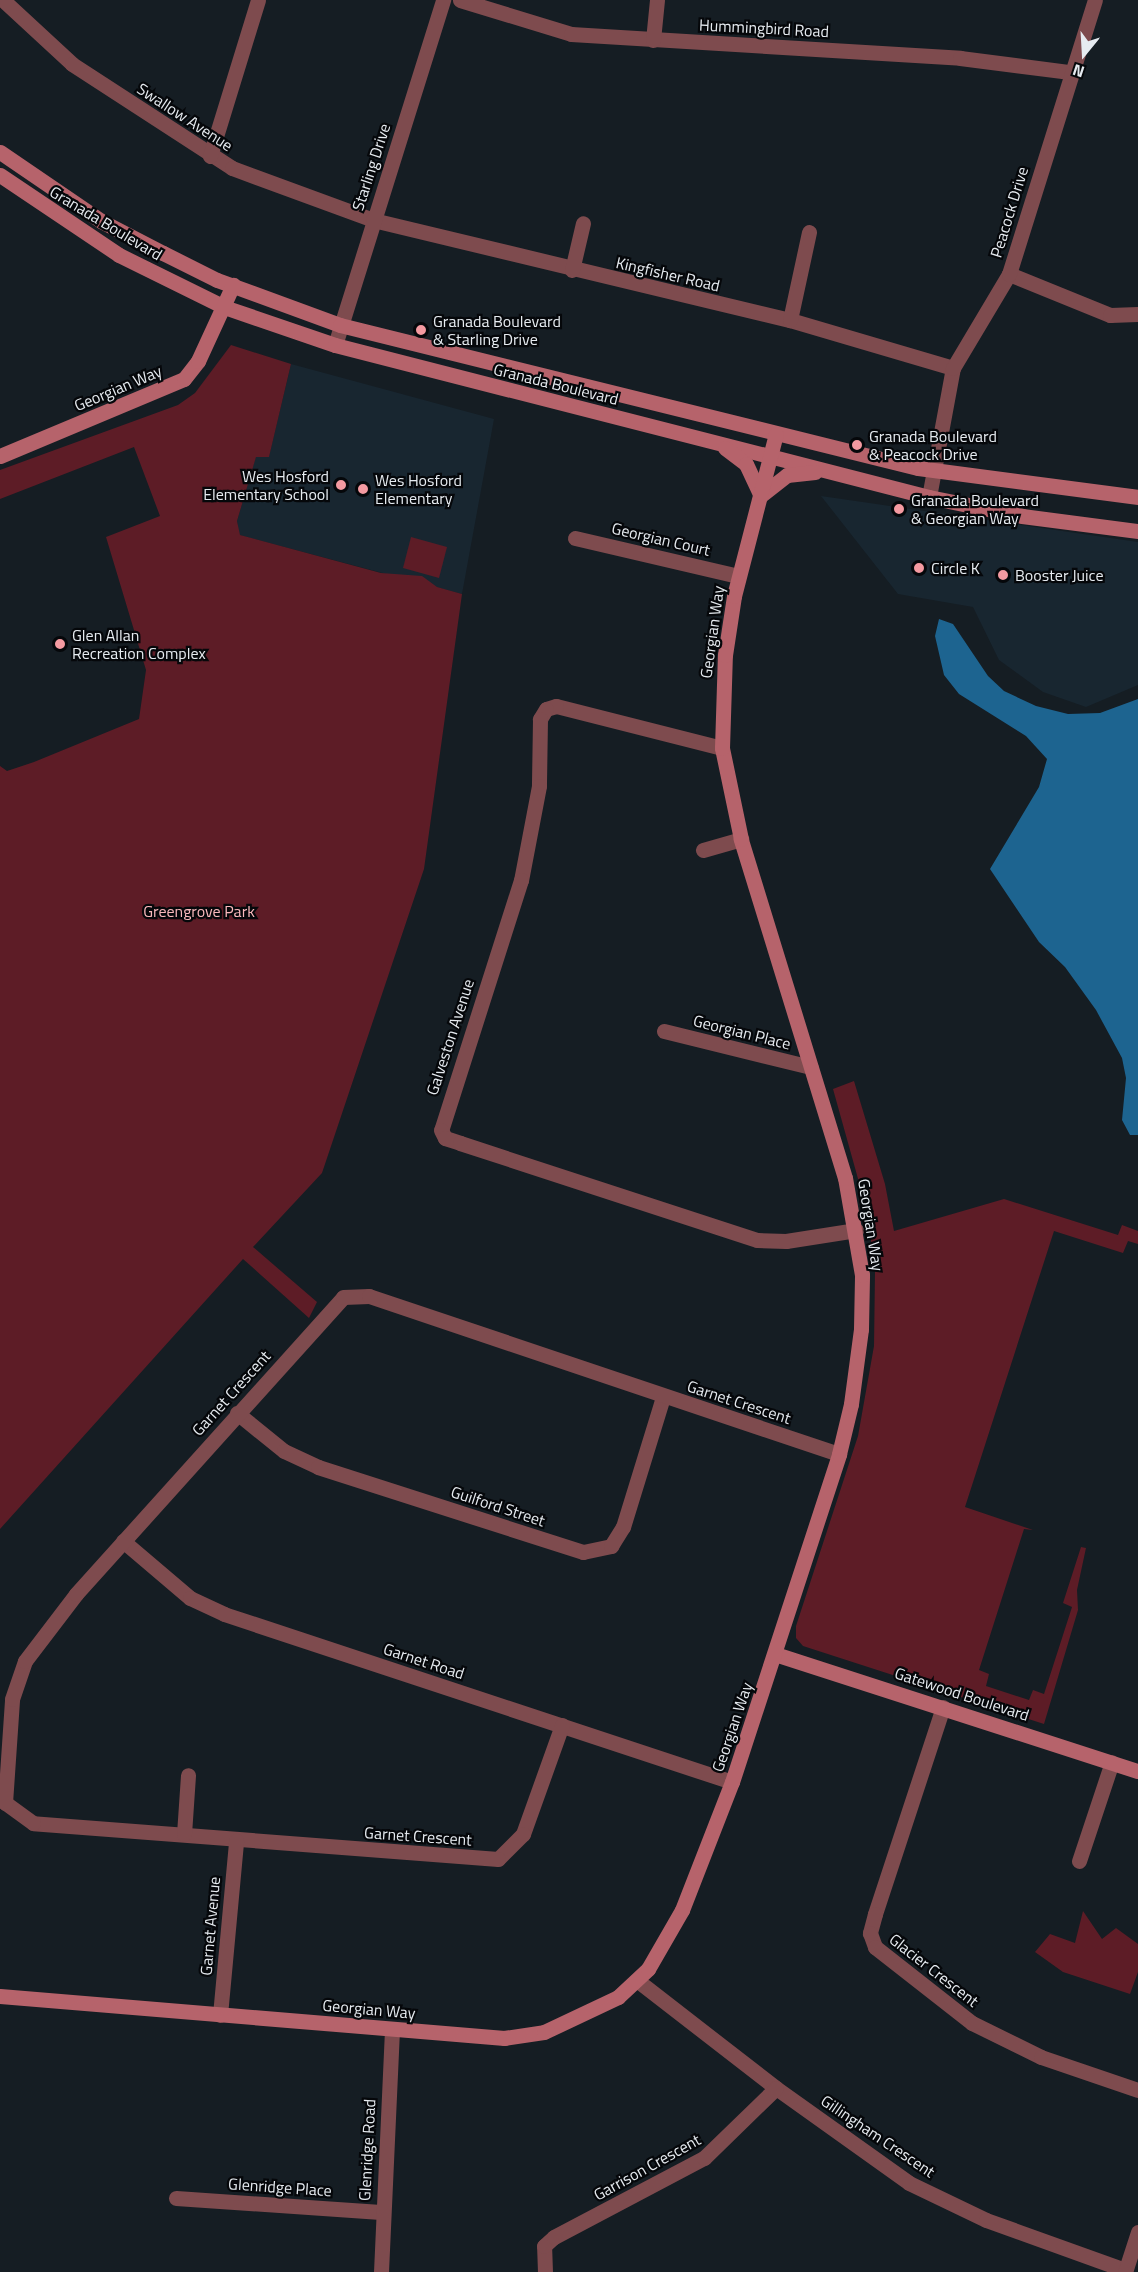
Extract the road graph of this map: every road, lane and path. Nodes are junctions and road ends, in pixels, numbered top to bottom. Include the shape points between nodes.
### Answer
1 (3, 0) edge
2 (258, 0) edge
3 (443, 0) edge
4 (460, 0) edge
5 (657, 0) edge
6 (1095, 0) edge
7 (653, 40) junction
8 (1070, 72) junction
9 (0, 153) edge
10 (210, 156) junction
11 (0, 175) edge
12 (373, 220) junction
13 (583, 224) dead end
14 (809, 232) dead end
15 (572, 270) junction
16 (1009, 274) junction
17 (233, 285) junction
18 (224, 307) junction
19 (1138, 314) edge
20 (790, 320) junction
21 (340, 325) junction
22 (335, 345) junction
23 (953, 368) junction
24 (776, 434) junction
25 (717, 443) junction
26 (0, 456) edge
27 (771, 456) junction
28 (827, 470) junction
29 (934, 470) junction
30 (760, 496) junction
31 (929, 497) junction
32 (1138, 497) edge
33 (1138, 531) edge
34 (575, 538) dead end
35 (738, 576) junction
36 (722, 748) junction
37 (741, 839) junction
38 (703, 850) dead end
39 (664, 1031) dead end
40 (811, 1067) junction
41 (856, 1230) junction
42 (663, 1397) junction
43 (237, 1413) junction
44 (839, 1454) junction
45 (123, 1541) junction
46 (775, 1654) junction
47 (943, 1707) junction
48 (562, 1725) junction
49 (1112, 1762) junction
50 (1138, 1771) edge
51 (188, 1775) dead end
52 (732, 1782) junction
53 (184, 1834) junction
54 (236, 1841) junction
55 (1079, 1861) dead end
56 (638, 1981) junction
57 (0, 1996) edge
58 (220, 2015) junction
59 (392, 2029) junction
60 (776, 2088) junction
61 (1138, 2090) edge
62 (176, 2198) dead end
63 (381, 2212) junction
64 (1138, 2232) edge
65 (1125, 2271) edge
66 (381, 2272) edge
67 (545, 2272) edge

1 - 10 street, Swallow Avenue via 72,64
2 - 10 street
3 - 12 street, Starling Drive
4 - 7 street, Hummingbird Road via 571,34
5 - 7 street
6 - 8 street, Peacock Drive
7 - 8 street, Hummingbird Road via 960,58
8 - 16 street, Peacock Drive
9 - 17 street, Granada Boulevard via 101,221
10 - 12 street, Swallow Avenue via 232,168
11 - 18 street, Granada Boulevard via 119,255
12 - 15 street, Kingfisher Road
12 - 21 street, Starling Drive
13 - 15 street
14 - 20 street
15 - 20 street, Kingfisher Road
16 - 19 street via 1110,315
16 - 23 street, Peacock Drive
17 - 18 street, Georgian Way
17 - 21 street, Granada Boulevard
18 - 22 street, Granada Boulevard
18 - 26 street, Georgian Way via 198,361 184,379
20 - 23 street, Kingfisher Road
21 - 22 street, Starling Drive
21 - 24 street, Granada Boulevard
22 - 25 street, Granada Boulevard
23 - 29 street, Peacock Drive
24 - 27 street, Georgian Way
24 - 29 street, Granada Boulevard
25 - 27 street, Granada Boulevard
25 - 30 street via 746,464 757,481
27 - 28 street, Granada Boulevard
27 - 30 street, Georgian Way
28 - 30 street via 787,475
28 - 31 street, Granada Boulevard
29 - 31 street, Peacock Drive
29 - 32 street, Granada Boulevard
30 - 35 street, Georgian Way
31 - 33 street, Granada Boulevard via 1022,516
34 - 35 street, Georgian Court
35 - 36 street, Georgian Way via 725,655
36 - 37 street, Georgian Way
36 - 41 street, Galveston Avenue via 556,706 546,709 540,720 539,786 521,880 441,1130 445,1138 757,1240 786,1241
37 - 38 street
37 - 40 street, Georgian Way
39 - 40 street, Georgian Place
40 - 41 street, Georgian Way via 845,1178
41 - 44 street, Georgian Way via 862,1275 861,1329 851,1404
42 - 43 street, Garnet Crescent via 357,1294 343,1297 323,1316
42 - 43 street, Guilford Street via 622,1527 611,1546 583,1552 318,1467 284,1451
42 - 44 street, Garnet Crescent
43 - 45 street, Garnet Crescent
44 - 46 street, Georgian Way
45 - 48 street, Garnet Road via 190,1598 224,1614
45 - 53 street, Garnet Crescent via 25,1661 12,1699 5,1803 33,1823
46 - 47 street, Gatewood Boulevard
46 - 52 street, Georgian Way
47 - 49 street, Gatewood Boulevard
47 - 61 street, Glacier Crescent via 875,1914 870,1933 875,1947 972,2023 1041,2057
48 - 52 street, Garnet Road
48 - 54 street, Garnet Crescent via 523,1834 498,1859
49 - 50 street, Gatewood Boulevard
49 - 55 street
51 - 53 street
52 - 56 street, Georgian Way via 682,1910
53 - 54 street, Garnet Crescent
54 - 58 street, Garnet Avenue
56 - 59 street, Georgian Way via 600,2007 544,2032 504,2038
56 - 60 street, Gillingham Crescent
57 - 58 street, Georgian Way
58 - 59 street, Georgian Way
59 - 63 street, Glenridge Road
60 - 65 street, Gillingham Crescent via 909,2183 986,2220
60 - 67 street, Garrison Crescent via 704,2158 554,2237 544,2246
62 - 63 street, Glenridge Place
63 - 66 street, Glenridge Road
64 - 65 street

